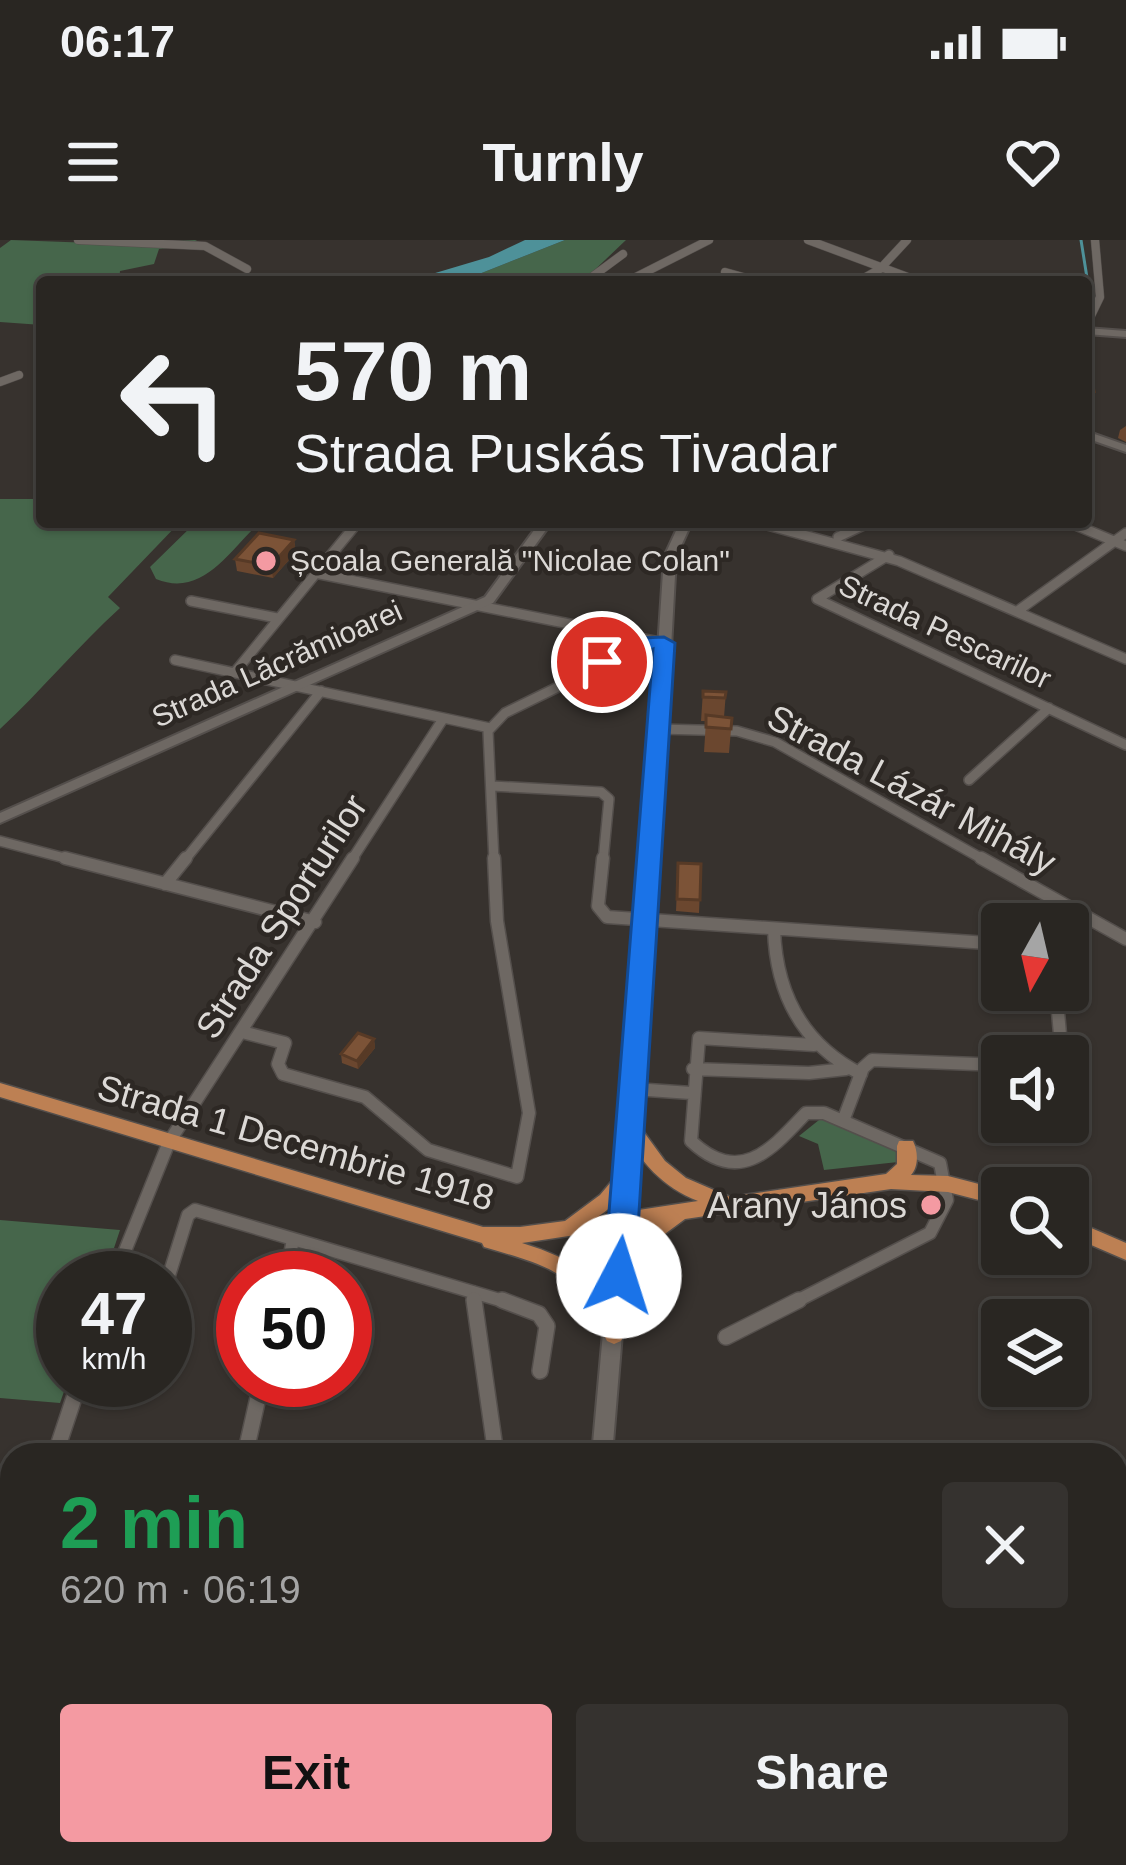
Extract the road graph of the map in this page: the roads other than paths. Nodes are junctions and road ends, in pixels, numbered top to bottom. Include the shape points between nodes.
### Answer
1 (78, 240) edge
2 (709, 240) edge
3 (808, 240) edge
4 (907, 240) edge
5 (1095, 240) edge
6 (623, 254) dead end
7 (247, 269) dead end
8 (880, 269) junction
9 (725, 272) dead end
10 (593, 276) edge
11 (638, 276) edge
12 (739, 276) edge
13 (868, 276) edge
14 (902, 276) edge
15 (1092, 316) edge
16 (1092, 330) edge
17 (1126, 334) edge
18 (20, 375) dead end
19 (0, 382) edge
20 (1092, 436) edge
21 (1126, 449) edge
22 (353, 528) edge
23 (542, 528) edge
24 (683, 528) edge
25 (786, 528) edge
26 (860, 528) edge
27 (1082, 528) edge
28 (857, 530) junction
29 (1126, 533) edge
30 (837, 538) junction
31 (1114, 541) junction
32 (851, 542) junction
33 (1126, 546) edge
34 (889, 555) junction
35 (315, 573) junction
36 (191, 602) dead end
37 (476, 606) junction
38 (1019, 610) junction
39 (277, 618) junction
40 (657, 642) junction
41 (1126, 659) edge
42 (175, 660) dead end
43 (235, 672) junction
44 (295, 686) junction
45 (321, 692) junction
46 (1048, 708) junction
47 (443, 719) junction
48 (490, 728) junction
49 (659, 729) junction
50 (1126, 745) edge
51 (969, 780) dead end
52 (492, 786) junction
53 (0, 818) edge
54 (0, 841) edge
55 (165, 884) junction
56 (648, 921) junction
57 (315, 922) junction
58 (773, 928) junction
59 (1126, 939) edge
60 (981, 943) edge
61 (242, 1032) junction
62 (814, 1045) junction
63 (981, 1064) edge
64 (846, 1069) junction
65 (693, 1070) junction
66 (861, 1074) junction
67 (634, 1089) junction
68 (0, 1090) edge
69 (691, 1093) junction
70 (843, 1120) junction
71 (631, 1129) junction
72 (169, 1142) junction
73 (906, 1146) junction
74 (628, 1174) junction
75 (891, 1180) junction
76 (948, 1184) junction
77 (981, 1193) edge
78 (733, 1203) junction
79 (691, 1209) junction
80 (625, 1220) junction
81 (560, 1229) junction
82 (458, 1231) junction
83 (1089, 1235) edge
84 (293, 1240) junction
85 (125, 1251) edge
86 (177, 1251) edge
87 (291, 1251) edge
88 (1126, 1252) edge
89 (619, 1276) junction
90 (473, 1296) junction
91 (614, 1335) junction
92 (726, 1337) dead end
93 (540, 1371) dead end
94 (71, 1407) edge
95 (256, 1407) edge
96 (59, 1443) edge
97 (248, 1443) edge
98 (494, 1443) edge
99 (603, 1443) edge

1 - 7 street via 206,245
2 - 11 street
3 - 8 street
4 - 8 street
5 - 15 street via 1100,298
6 - 10 street
8 - 13 street
8 - 14 street
9 - 12 street
16 - 17 main road
18 - 19 street
20 - 21 main road
22 - 35 street
23 - 37 main road, Strada Lăcrămioarei via 494,596
24 - 40 main road via 670,557
25 - 30 street
26 - 28 street
27 - 31 street
28 - 30 street
28 - 32 street
29 - 31 street
30 - 32 street
31 - 33 street
31 - 38 street
32 - 34 street
34 - 38 street
34 - 46 street, Strada Pescarilor via 817,599
35 - 37 street
35 - 39 street
36 - 39 street
37 - 40 street
37 - 44 main road, Strada Lăcrămioarei
38 - 41 street
39 - 43 street
40 - 48 street via 536,696
40 - 49 main road
42 - 43 street
43 - 44 street
44 - 45 street
44 - 53 main road, Strada Lăcrămioarei
45 - 47 street
45 - 55 street
46 - 50 street, Strada Pescarilor
46 - 51 street
47 - 48 street
47 - 57 street, Strada Sporturilor
48 - 52 street
49 - 56 main road
49 - 59 street, Strada Lázár Mihály via 737,731 775,742
52 - 56 street via 602,792 609,799 598,906 607,917
52 - 61 street via 496,922 529,1113 517,1177 428,1150 378,1104 283,1074 285,1043
54 - 55 street
55 - 57 street
56 - 58 street
56 - 67 main road
57 - 61 street, Strada Sporturilor
58 - 60 street
58 - 62 street via 772,964
61 - 72 street, Strada Sporturilor
62 - 64 street
62 - 65 street via 705,1037 695,1044
63 - 66 street via 882,1058
64 - 65 street
64 - 66 street
65 - 69 street
66 - 70 street
67 - 69 street
67 - 71 main road
68 - 72 main road, Strada 1 Decembrie 1918
69 - 70 street via 691,1141 726,1161 772,1150 806,1113
70 - 73 street
71 - 74 main road
71 - 78 main road via 672,1182
72 - 82 main road, Strada 1 Decembrie 1918
72 - 85 street, Strada Sporturilor
73 - 75 main road via 907,1167
73 - 76 street via 940,1163
74 - 80 main road
74 - 81 main road via 597,1208
75 - 76 main road, Strada 1 Decembrie 1918
75 - 78 main road, Strada 1 Decembrie 1918
76 - 77 main road, Strada 1 Decembrie 1918
76 - 92 street via 947,1210 930,1233
78 - 79 main road, Strada 1 Decembrie 1918
79 - 80 main road, Strada 1 Decembrie 1918
79 - 89 main road via 651,1232
80 - 81 main road, Strada 1 Decembrie 1918
80 - 89 main road
81 - 82 main road, Strada 1 Decembrie 1918
82 - 91 main road via 573,1270 600,1300
83 - 88 main road
84 - 86 street via 191,1211
84 - 87 street
84 - 90 street
89 - 91 main road
90 - 93 street via 539,1314 547,1326
90 - 98 street
91 - 99 main road
94 - 96 street
95 - 97 street

